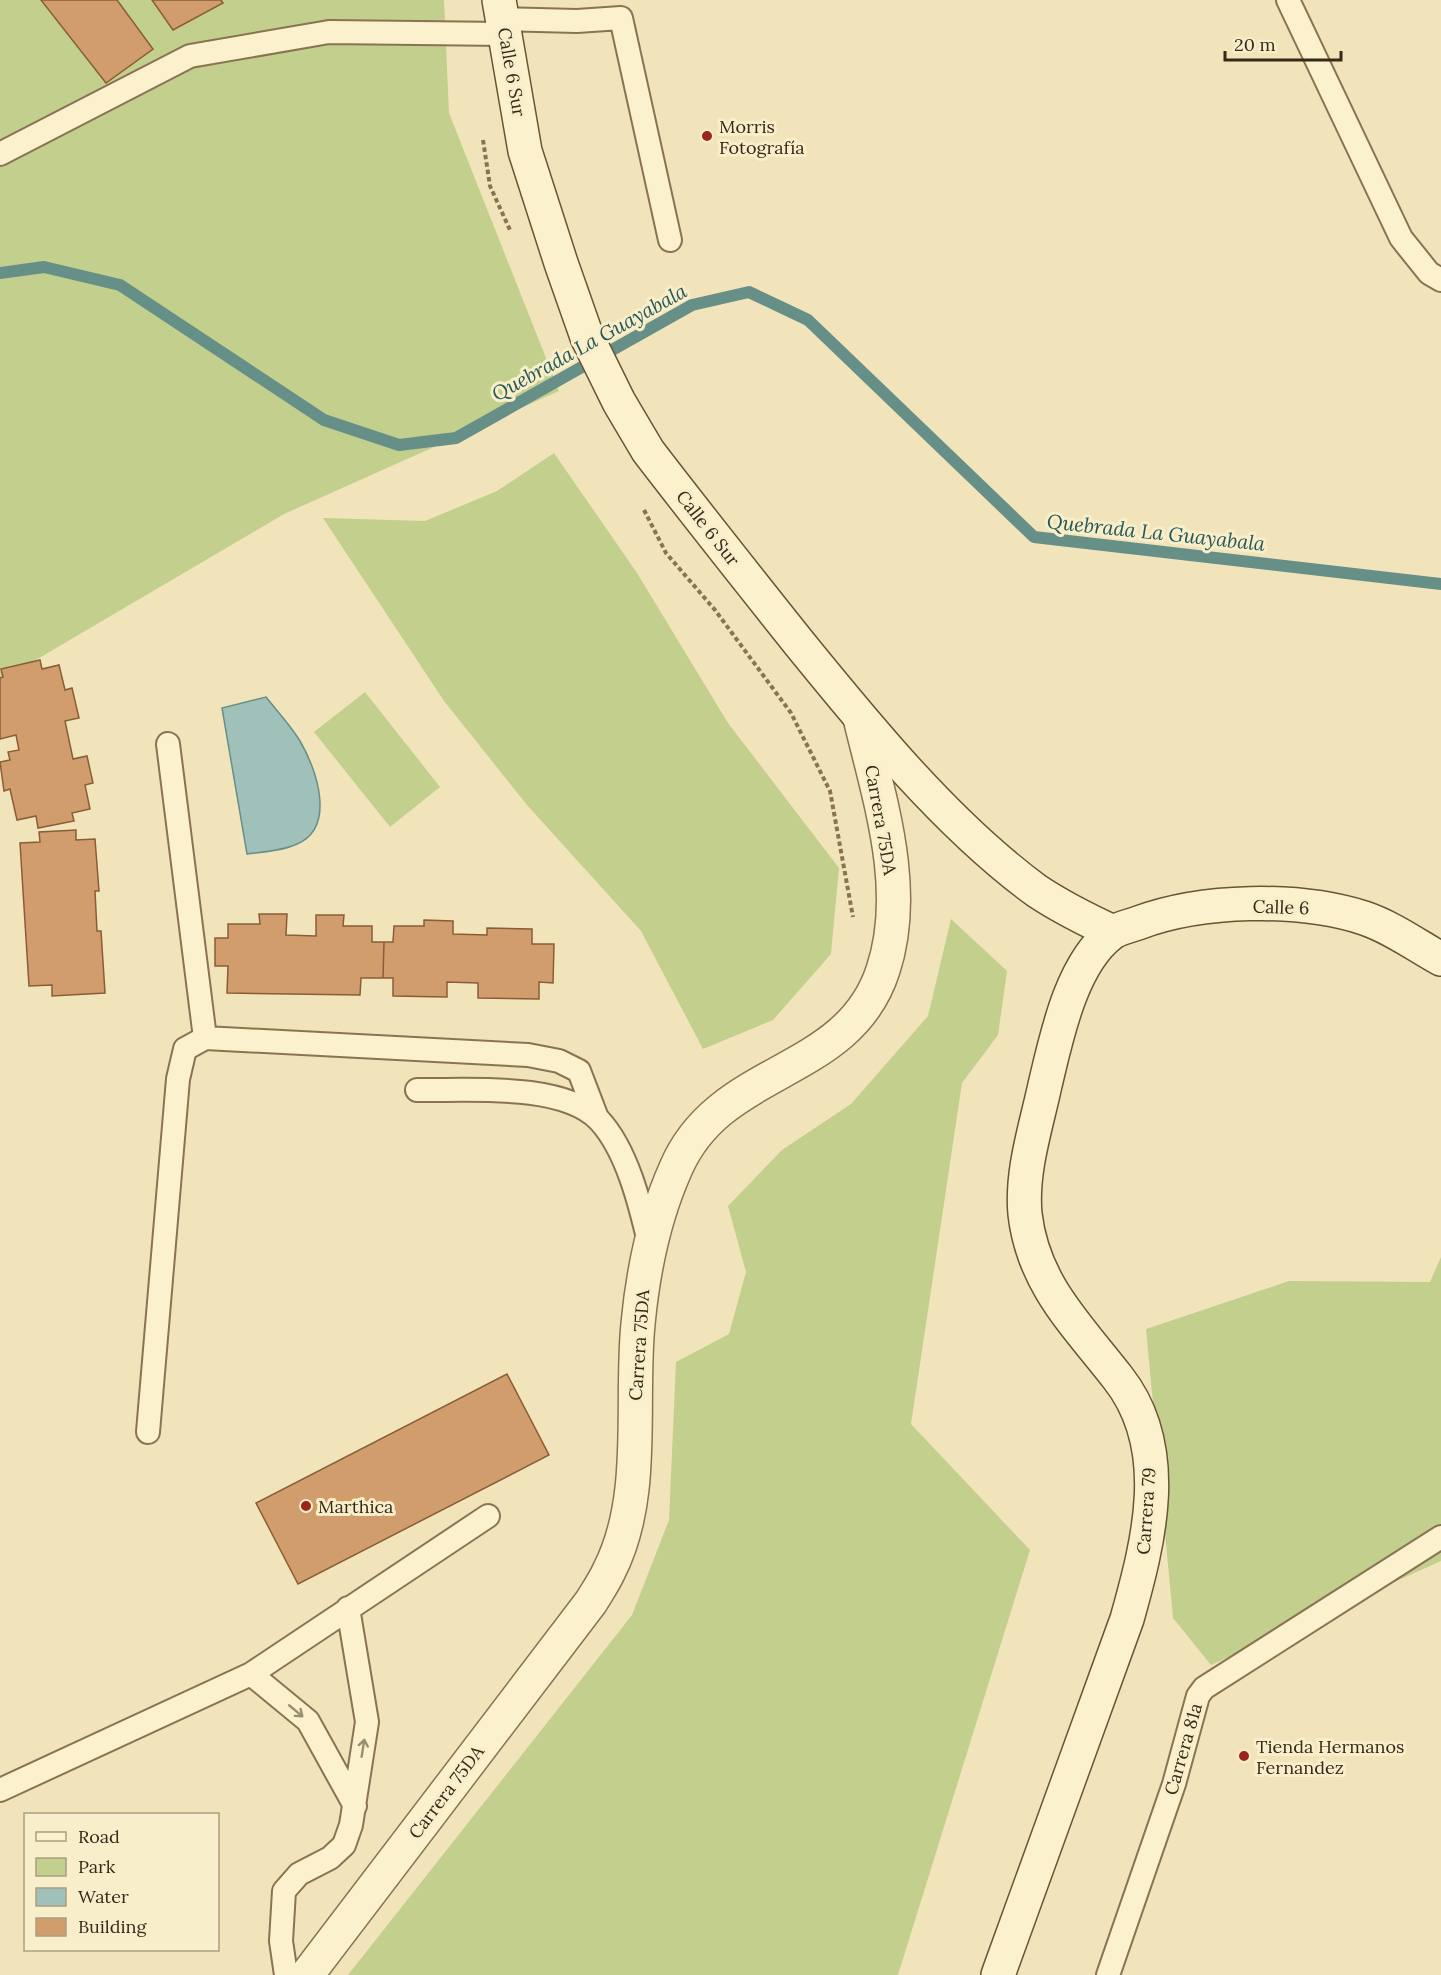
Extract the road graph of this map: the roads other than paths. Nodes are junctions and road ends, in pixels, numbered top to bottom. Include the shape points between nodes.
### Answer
1 (1288, 0) edge
2 (620, 9) edge
3 (502, 18) edge
4 (0, 154) edge
5 (670, 240) dead end
6 (1441, 280) edge
7 (860, 718) junction
8 (168, 744) dead end
9 (1113, 932) junction
10 (1441, 959) edge
11 (205, 1038) junction
12 (417, 1090) dead end
13 (597, 1118) junction
14 (650, 1244) junction
15 (148, 1432) dead end
16 (488, 1516) dead end
17 (1441, 1537) edge
18 (348, 1608) junction
19 (250, 1674) junction
20 (0, 1790) edge
21 (355, 1806) junction
22 (286, 1975) edge
23 (307, 1975) edge
24 (998, 1975) edge
25 (1108, 1975) edge

1 - 6 lane via 1401,238 1429,273
2 - 3 lane via 578,21
2 - 5 lane
3 - 4 lane via 329,32 190,56
3 - 7 main road, Calle 6 Sur via 525,151 586,337 648,451
7 - 9 main road, Calle 6 Sur via 976,839 1036,890
7 - 14 main road, Carrera 75DA via 891,865 894,924 883,970 860,1017 838,1038 731,1100 708,1119 676,1169
8 - 11 lane
9 - 10 main road, Calle 6 via 1150,918 1210,907 1327,909 1366,919
9 - 24 main road, Carrera 79 via 1073,988 1059,1025 1026,1171 1025,1214 1032,1250 1046,1285 1120,1380 1138,1412 1149,1445 1149,1523 1142,1567 1127,1619
11 - 13 lane via 528,1055 559,1061 579,1071
11 - 15 lane via 185,1049 178,1079
12 - 13 lane via 539,1093 565,1100
13 - 14 lane via 628,1169
14 - 23 main road, Carrera 75DA via 638,1324 632,1492 610,1570 591,1602
16 - 18 lane
17 - 25 lane, Carrera 81a via 1204,1688 1198,1696 1174,1784
18 - 19 lane
21 -> 18 lane via 368,1722
19 - 20 lane
19 -> 21 lane via 308,1721
21 - 22 lane via 344,1845 330,1858 299,1874 284,1891 281,1941

